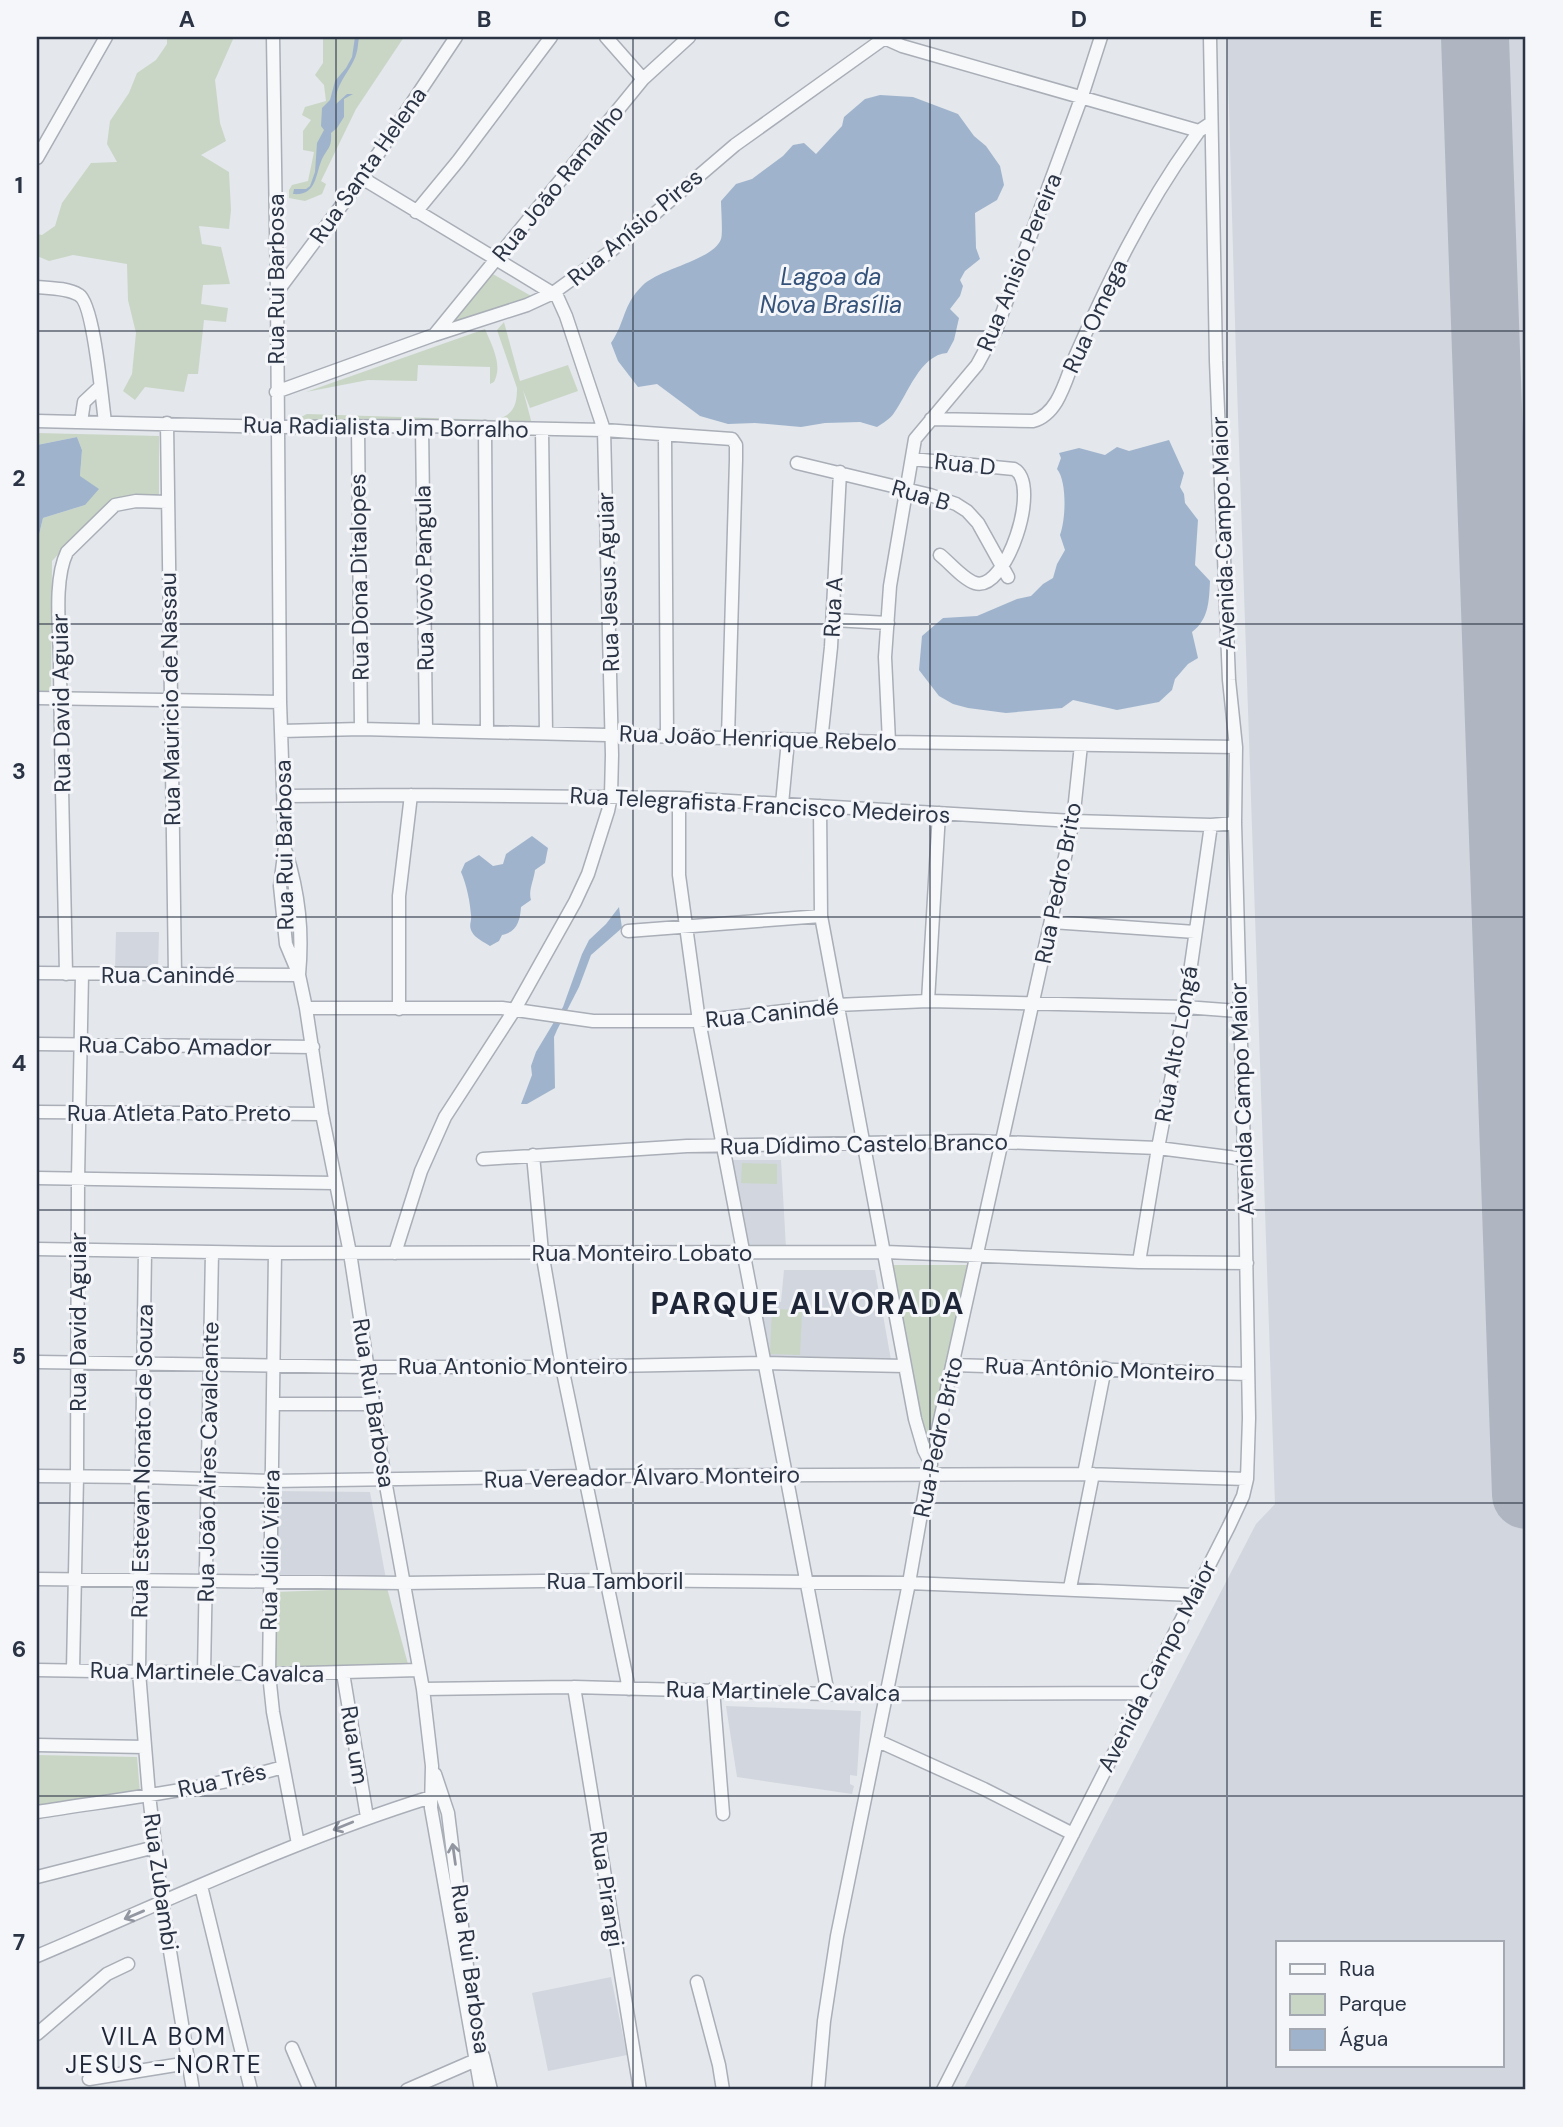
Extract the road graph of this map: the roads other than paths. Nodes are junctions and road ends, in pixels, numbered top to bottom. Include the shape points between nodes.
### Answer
1 (106, 37) edge
2 (273, 37) edge
3 (456, 37) edge
4 (551, 37) edge
5 (606, 37) edge
6 (689, 37) edge
7 (884, 37) edge
8 (1101, 37) edge
9 (1210, 37) edge
10 (643, 79) junction
11 (1083, 96) junction
12 (1211, 123) junction
13 (1199, 131) junction
14 (37, 158) edge
15 (362, 178) junction
16 (416, 212) junction
17 (495, 259) junction
18 (37, 286) edge
19 (277, 292) junction
20 (553, 293) junction
21 (434, 335) junction
22 (100, 387) junction
23 (276, 392) junction
24 (931, 419) junction
25 (37, 421) edge
26 (81, 422) junction
27 (105, 422) junction
28 (167, 423) junction
29 (358, 426) junction
30 (422, 426) junction
31 (277, 427) junction
32 (485, 427) junction
33 (542, 429) junction
34 (604, 430) junction
35 (664, 436) junction
36 (912, 458) junction
37 (797, 463) dead end
38 (840, 472) junction
39 (908, 490) junction
40 (167, 502) junction
41 (940, 555) dead end
42 (1005, 572) junction
43 (833, 620) junction
44 (888, 623) junction
45 (37, 698) edge
46 (60, 699) junction
47 (170, 701) junction
48 (280, 702) junction
49 (361, 729) junction
50 (281, 731) junction
51 (426, 731) junction
52 (487, 732) junction
53 (546, 733) junction
54 (612, 734) junction
55 (667, 736) junction
56 (729, 737) junction
57 (788, 740) junction
58 (821, 741) junction
59 (889, 742) junction
60 (1081, 745) junction
61 (1236, 747) junction
62 (411, 795) junction
63 (284, 796) junction
64 (611, 796) junction
65 (679, 798) junction
66 (782, 804) junction
67 (820, 806) junction
68 (939, 813) junction
69 (1073, 821) junction
70 (1235, 823) junction
71 (1211, 825) junction
72 (821, 916) junction
73 (1052, 922) junction
74 (685, 926) junction
75 (628, 932) dead end
76 (1195, 932) junction
77 (37, 973) edge
78 (66, 974) junction
79 (82, 974) junction
80 (175, 975) junction
81 (299, 975) junction
82 (928, 1001) junction
83 (1032, 1004) junction
84 (836, 1005) junction
85 (1185, 1007) junction
86 (306, 1008) junction
87 (399, 1009) junction
88 (515, 1009) junction
89 (1238, 1011) junction
90 (699, 1021) junction
91 (37, 1044) edge
92 (81, 1044) junction
93 (313, 1047) junction
94 (37, 1112) edge
95 (80, 1112) junction
96 (322, 1114) junction
97 (1001, 1142) junction
98 (864, 1143) junction
99 (722, 1145) junction
100 (1158, 1147) junction
101 (533, 1155) junction
102 (483, 1159) dead end
103 (1244, 1159) junction
104 (37, 1178) edge
105 (78, 1179) junction
106 (334, 1183) junction
107 (37, 1249) edge
108 (78, 1250) junction
109 (145, 1251) junction
110 (212, 1252) junction
111 (542, 1252) junction
112 (885, 1252) junction
113 (275, 1253) junction
114 (350, 1253) junction
115 (395, 1253) junction
116 (743, 1253) junction
117 (978, 1256) junction
118 (1139, 1262) junction
119 (1247, 1263) junction
120 (37, 1362) edge
121 (78, 1362) junction
122 (764, 1363) junction
123 (144, 1364) junction
124 (211, 1364) junction
125 (275, 1365) junction
126 (953, 1365) junction
127 (905, 1366) junction
128 (368, 1367) junction
129 (562, 1367) junction
130 (1105, 1368) junction
131 (1248, 1374) junction
132 (273, 1404) junction
133 (374, 1404) junction
134 (930, 1469) junction
135 (1089, 1474) junction
136 (37, 1476) edge
137 (583, 1476) junction
138 (787, 1476) junction
139 (77, 1477) junction
140 (141, 1477) junction
141 (208, 1479) junction
142 (1247, 1479) junction
143 (385, 1480) junction
144 (271, 1481) junction
145 (37, 1579) edge
146 (73, 1580) junction
147 (141, 1580) junction
148 (608, 1580) junction
149 (205, 1582) junction
150 (270, 1582) junction
151 (404, 1583) junction
152 (808, 1583) junction
153 (909, 1583) junction
154 (1070, 1588) junction
155 (1193, 1595) junction
156 (37, 1670) edge
157 (73, 1670) junction
158 (419, 1670) junction
159 (139, 1672) junction
160 (204, 1673) junction
161 (343, 1673) junction
162 (269, 1674) junction
163 (574, 1687) junction
164 (423, 1689) junction
165 (629, 1689) junction
166 (713, 1689) junction
167 (887, 1692) junction
168 (1142, 1693) junction
169 (828, 1694) junction
170 (877, 1741) junction
171 (37, 1745) edge
172 (145, 1747) junction
173 (432, 1766) junction
174 (284, 1767) junction
175 (149, 1795) junction
176 (431, 1797) junction
177 (37, 1812) edge
178 (723, 1814) dead end
179 (366, 1817) junction
180 (1073, 1834) junction
181 (298, 1844) junction
182 (155, 1847) junction
183 (37, 1877) edge
184 (201, 1886) junction
185 (162, 1903) junction
186 (37, 1956) edge
187 (128, 1964) dead end
188 (697, 1982) dead end
189 (37, 2034) edge
190 (292, 2048) dead end
191 (475, 2060) junction
192 (188, 2063) junction
193 (89, 2079) dead end
194 (193, 2090) edge
195 (251, 2090) edge
196 (310, 2090) edge
197 (407, 2090) edge
198 (481, 2090) edge
199 (491, 2090) edge
200 (640, 2090) edge
201 (723, 2090) edge
202 (818, 2090) edge
203 (943, 2090) edge

1 - 14 street
2 - 19 street, Rua Rui Barbosa
3 - 15 street, Rua Santa Helena
4 - 16 street
5 - 10 street
6 - 10 street, Rua João Ramalho
7 - 11 street via 902,46
7 - 20 street, Rua Anísio Pires via 735,145 611,251
8 - 11 street, Rua Anisio Pereira
9 - 12 street, Avenida Campo Maior
10 - 17 street, Rua João Ramalho
11 - 13 street
11 - 24 street, Rua Anisio Pereira via 996,330 977,365
12 - 13 street, Rua Omega
12 - 61 street, Avenida Campo Maior via 1216,361 1229,680
13 - 24 street, Rua Omega via 1147,209 1048,414 1033,421
15 - 16 street
15 - 19 street, Rua Santa Helena
16 - 17 street
17 - 20 street
17 - 21 street, Rua João Ramalho
18 - 22 street via 71,292 84,300
19 - 23 street, Rua Rui Barbosa
20 - 21 street, Rua Anísio Pires
20 - 34 street, Rua Jesus Aguiar via 566,316
21 - 23 street, Rua Anísio Pires
22 - 26 street via 84,402
22 - 27 street
23 - 31 street, Rua Rui Barbosa
24 - 36 street, Rua Anisio Pereira via 915,439
25 - 26 street, Rua Radialista Jim Borralho
26 - 27 street, Rua Radialista Jim Borralho
27 - 28 street, Rua Radialista Jim Borralho
28 - 31 street, Rua Radialista Jim Borralho
28 - 40 street, Rua Mauricio de Nassau
29 - 30 street, Rua Radialista Jim Borralho
29 - 31 street, Rua Radialista Jim Borralho
29 - 49 street, Rua Dona Ditalopes
30 - 32 street, Rua Radialista Jim Borralho
30 - 51 street, Rua Vovò Pangula
31 - 48 street, Rua Rui Barbosa
32 - 33 street, Rua Radialista Jim Borralho
32 - 52 street
33 - 34 street, Rua Radialista Jim Borralho
33 - 53 street
34 - 35 street, Rua Radialista Jim Borralho
34 - 54 street, Rua Jesus Aguiar
35 - 55 street
35 - 56 street, Rua Radialista Jim Borralho via 735,441
36 - 39 street, Rua Anisio Pereira
36 - 42 street, Rua D via 1018,471 1024,484 1020,524
37 - 38 street, Rua B
38 - 39 street, Rua B
38 - 43 street, Rua A
39 - 42 street, Rua B via 967,511
39 - 44 street, Rua Anisio Pereira via 892,562
40 - 46 street, Rua David Aguiar via 115,505 67,552 60,590
40 - 47 street, Rua Mauricio de Nassau
41 - 42 street via 976,583
43 - 44 street
43 - 58 street, Rua A
44 - 59 street, Rua Anisio Pereira
45 - 46 street
46 - 47 street
46 - 78 street, Rua David Aguiar
47 - 48 street
47 - 80 street, Rua Mauricio de Nassau
48 - 50 street, Rua Rui Barbosa
49 - 50 street, Rua João Henrique Rebelo
49 - 51 street, Rua João Henrique Rebelo
50 - 63 street, Rua Rui Barbosa
51 - 52 street, Rua João Henrique Rebelo
52 - 53 street, Rua João Henrique Rebelo
53 - 54 street, Rua João Henrique Rebelo
54 - 55 street, Rua João Henrique Rebelo
54 - 64 street, Rua Jesus Aguiar
55 - 56 street, Rua João Henrique Rebelo
56 - 57 street, Rua João Henrique Rebelo
57 - 58 street, Rua João Henrique Rebelo
57 - 66 street
58 - 59 street, Rua João Henrique Rebelo
59 - 60 street, Rua João Henrique Rebelo
60 - 61 street, Rua João Henrique Rebelo
60 - 69 street, Rua Pedro Brito
61 - 70 street, Avenida Campo Maior
62 - 63 street, Rua Telegrafista Francisco Medeiros
62 - 64 street, Rua Telegrafista Francisco Medeiros
62 - 87 street via 399,896
63 - 81 street, Rua Rui Barbosa via 280,887 286,944
64 - 65 street, Rua Telegrafista Francisco Medeiros
64 - 88 street, Rua Jesus Aguiar via 597,849 575,902
65 - 66 street, Rua Telegrafista Francisco Medeiros
65 - 74 street via 679,875
66 - 67 street, Rua Telegrafista Francisco Medeiros
67 - 68 street, Rua Telegrafista Francisco Medeiros
67 - 72 street
68 - 69 street, Rua Telegrafista Francisco Medeiros
68 - 82 street
69 - 71 street, Rua Telegrafista Francisco Medeiros
69 - 73 street, Rua Pedro Brito
70 - 71 street, Rua Telegrafista Francisco Medeiros
70 - 89 street, Avenida Campo Maior
71 - 76 street, Rua Alto Longá
72 - 74 street
72 - 84 street
73 - 76 street
73 - 83 street, Rua Pedro Brito
74 - 75 street
74 - 90 street
76 - 85 street, Rua Alto Longá
77 - 78 street, Rua Canindé
78 - 79 street, Rua Canindé
79 - 80 street, Rua Canindé
79 - 92 street, Rua David Aguiar
80 - 81 street, Rua Canindé
81 - 86 street, Rua Rui Barbosa
82 - 83 street, Rua Canindé
82 - 84 street, Rua Canindé
83 - 85 street, Rua Canindé
83 - 97 street, Rua Pedro Brito
84 - 90 street, Rua Canindé
84 - 98 street
85 - 89 street, Rua Canindé
85 - 100 street, Rua Alto Longá
86 - 87 street, Rua Canindé
86 - 93 street, Rua Rui Barbosa
87 - 88 street, Rua Canindé
88 - 90 street, Rua Canindé via 573,1019
88 - 115 street, Rua Jesus Aguiar via 432,1142
89 - 103 street, Avenida Campo Maior
90 - 99 street
91 - 92 street, Rua Cabo Amador
92 - 93 street, Rua Cabo Amador
92 - 95 street, Rua David Aguiar
93 - 96 street, Rua Rui Barbosa
94 - 95 street, Rua Atleta Pato Preto
95 - 96 street, Rua Atleta Pato Preto
95 - 105 street, Rua David Aguiar
96 - 106 street, Rua Rui Barbosa
97 - 98 street, Rua Dídimo Castelo Branco
97 - 100 street, Rua Dídimo Castelo Branco
97 - 117 street, Rua Pedro Brito
98 - 99 street, Rua Dídimo Castelo Branco
98 - 112 street
99 - 101 street, Rua Dídimo Castelo Branco
99 - 116 street
100 - 103 street, Rua Dídimo Castelo Branco
100 - 118 street, Rua Alto Longá
101 - 102 street, Rua Dídimo Castelo Branco
101 - 111 street
103 - 119 street, Avenida Campo Maior
104 - 105 street
105 - 106 street
105 - 108 street, Rua David Aguiar
106 - 114 street, Rua Rui Barbosa
107 - 108 street, Rua Monteiro Lobato
108 - 109 street, Rua Monteiro Lobato
108 - 121 street, Rua David Aguiar
109 - 110 street, Rua Monteiro Lobato
109 - 123 street, Rua Estevan Nonato de Souza
110 - 113 street, Rua Monteiro Lobato
110 - 124 street, Rua João Aires Cavalcante
111 - 115 street, Rua Monteiro Lobato
111 - 116 street, Rua Monteiro Lobato
111 - 129 street
112 - 116 street, Rua Monteiro Lobato
112 - 117 street, Rua Monteiro Lobato
112 - 127 street
113 - 114 street, Rua Monteiro Lobato
113 - 125 street, Rua Júlio Vieira
114 - 115 street, Rua Monteiro Lobato
114 - 128 street, Rua Rui Barbosa
116 - 122 street
117 - 118 street, Rua Monteiro Lobato
117 - 126 street, Rua Pedro Brito
118 - 119 street, Rua Monteiro Lobato
119 - 131 street, Avenida Campo Maior
120 - 121 street, Rua Antonio Monteiro
121 - 123 street, Rua Antonio Monteiro
121 - 139 street, Rua David Aguiar
122 - 127 street, Rua Antonio Monteiro
122 - 129 street, Rua Antonio Monteiro
122 - 138 street
123 - 124 street, Rua Antonio Monteiro
123 - 140 street, Rua Estevan Nonato de Souza
124 - 125 street, Rua Antonio Monteiro
124 - 141 street, Rua João Aires Cavalcante
125 - 128 street, Rua Antonio Monteiro
125 - 132 street, Rua Júlio Vieira
126 - 130 street, Rua Antônio Monteiro
126 - 134 street, Rua Pedro Brito
127 - 134 street
128 - 129 street, Rua Antonio Monteiro
128 - 133 street, Rua Rui Barbosa
129 - 137 street
130 - 131 street, Rua Antônio Monteiro
130 - 135 street
131 - 142 street, Avenida Campo Maior
132 - 133 street
132 - 144 street, Rua Júlio Vieira
133 - 143 street, Rua Rui Barbosa
134 - 135 street, Rua Vereador Álvaro Monteiro
134 - 138 street, Rua Vereador Álvaro Monteiro
134 - 153 street, Rua Pedro Brito
135 - 142 street, Rua Vereador Álvaro Monteiro
135 - 154 street
136 - 139 street, Rua Vereador Álvaro Monteiro
137 - 138 street, Rua Vereador Álvaro Monteiro
137 - 143 street, Rua Vereador Álvaro Monteiro
137 - 148 street
138 - 152 street
139 - 140 street, Rua Vereador Álvaro Monteiro
139 - 146 street, Rua David Aguiar
140 - 141 street, Rua Vereador Álvaro Monteiro
140 - 147 street, Rua Estevan Nonato de Souza
141 - 144 street, Rua Vereador Álvaro Monteiro
141 - 149 street, Rua João Aires Cavalcante
142 - 155 street, Avenida Campo Maior via 1237,1510
143 - 144 street, Rua Vereador Álvaro Monteiro
143 - 151 street, Rua Rui Barbosa
144 - 150 street, Rua Júlio Vieira
145 - 146 street, Rua Tamboril
146 - 147 street, Rua Tamboril
146 - 157 street, Rua David Aguiar
147 - 149 street, Rua Tamboril
147 - 159 street, Rua Estevan Nonato de Souza
148 - 151 street, Rua Tamboril
148 - 152 street, Rua Tamboril
148 - 165 street
149 - 150 street, Rua Tamboril
149 - 160 street, Rua João Aires Cavalcante
150 - 151 street, Rua Tamboril
150 - 162 street, Rua Júlio Vieira
151 - 158 street, Rua Rui Barbosa
152 - 153 street, Rua Tamboril
152 - 169 street
153 - 154 street, Rua Tamboril
153 - 167 street, Rua Pedro Brito
154 - 155 street, Rua Tamboril
155 - 168 street, Avenida Campo Maior
156 - 157 street, Rua Martinele Cavalca
157 - 159 street, Rua Martinele Cavalca
158 - 161 street, Rua Martinele Cavalca
158 - 164 street, Rua Rui Barbosa
159 - 160 street, Rua Martinele Cavalca
159 - 172 street, Rua Zubambi
160 - 162 street, Rua Martinele Cavalca
161 - 162 street, Rua Martinele Cavalca
161 - 179 street, Rua um
162 - 174 street, Rua Júlio Vieira
163 - 164 street, Rua Martinele Cavalca
163 - 165 street, Rua Martinele Cavalca
163 - 200 street, Rua Pirangi
164 - 173 street, Rua Rui Barbosa
165 - 166 street, Rua Martinele Cavalca
166 - 169 street, Rua Martinele Cavalca
166 - 178 street
167 - 168 street, Rua Martinele Cavalca
167 - 169 street, Rua Martinele Cavalca
167 - 170 street, Rua Pedro Brito
168 - 180 street, Avenida Campo Maior
170 - 180 street
170 - 202 street, Rua Pedro Brito via 837,1936
171 - 172 street
172 - 175 street, Rua Zubambi
173 - 176 street, Rua Rui Barbosa
199 -> 173 street, Rua Rui Barbosa via 461,1930 448,1813
174 - 175 street, Rua Três
174 - 181 street, Rua Júlio Vieira
175 - 177 street, Rua Três
175 - 182 street, Rua Zubambi
176 - 179 street
176 - 191 street, Rua Rui Barbosa
179 -> 181 street
180 - 203 street, Avenida Campo Maior
181 - 184 street
182 - 183 street
182 - 185 street, Rua Zubambi
184 - 185 street
184 - 195 street
185 -> 186 street
185 - 192 street, Rua Zubambi
187 - 189 street via 107,1974
188 - 201 street
190 - 196 street
191 - 197 street
191 - 198 street, Rua Rui Barbosa
192 - 193 street
192 - 194 street, Rua Zubambi

